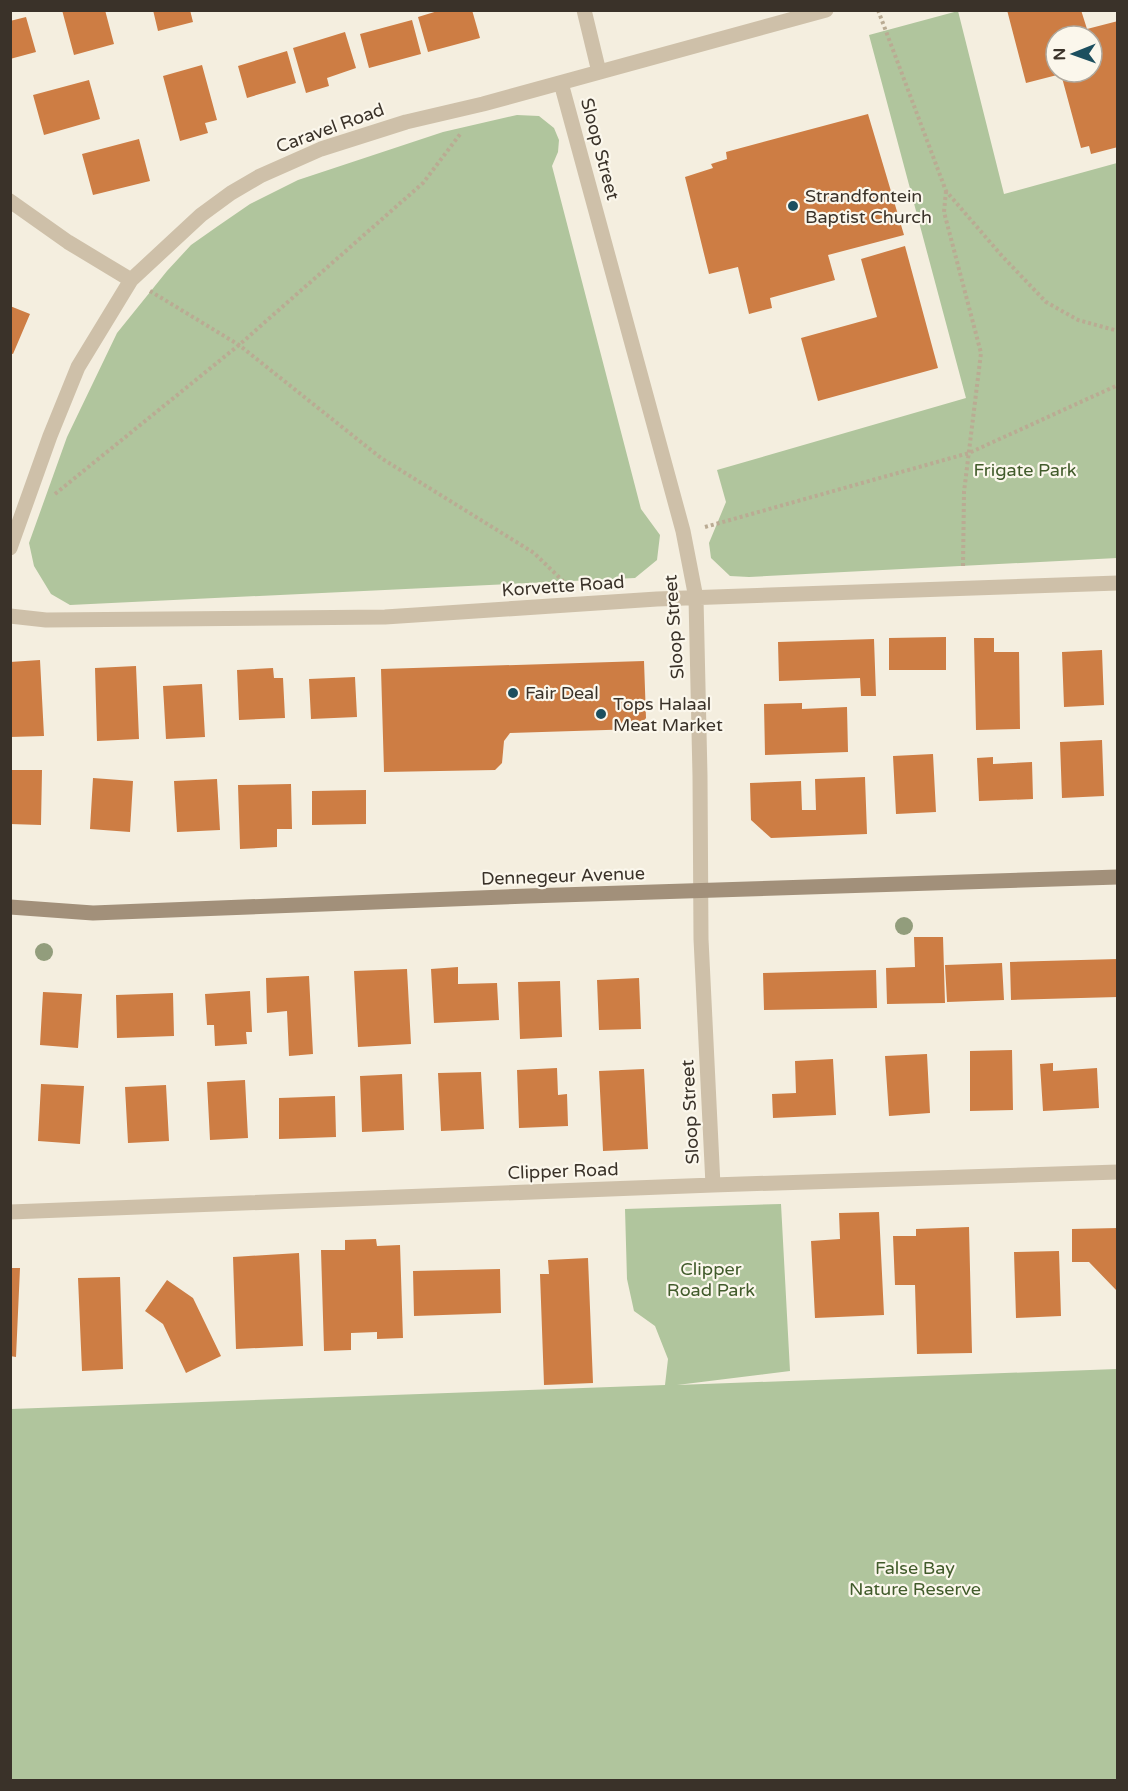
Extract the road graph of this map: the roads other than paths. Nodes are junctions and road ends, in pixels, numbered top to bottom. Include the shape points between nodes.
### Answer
1 (584, 10) edge
2 (826, 10) edge
3 (599, 72) junction
4 (561, 83) junction
5 (10, 201) edge
6 (131, 280) junction
7 (10, 548) edge
8 (1118, 583) edge
9 (696, 598) junction
10 (10, 616) edge
11 (1118, 877) edge
12 (701, 891) junction
13 (10, 907) edge
14 (1118, 1172) edge
15 (713, 1185) junction
16 (10, 1212) edge

1 - 3 street
2 - 3 street, Caravel Road
3 - 4 street, Caravel Road
4 - 6 street, Caravel Road via 321,148 231,193 201,215
4 - 9 street, Sloop Street via 683,531
5 - 6 street
6 - 7 street, Caravel Road via 78,367
8 - 9 street, Korvette Road
9 - 10 street, Korvette Road via 385,617 46,620
9 - 12 street, Sloop Street
11 - 12 street, Dennegeur Avenue
12 - 13 street, Dennegeur Avenue via 93,913
12 - 15 street, Sloop Street
14 - 15 street, Clipper Road
15 - 16 street, Clipper Road

